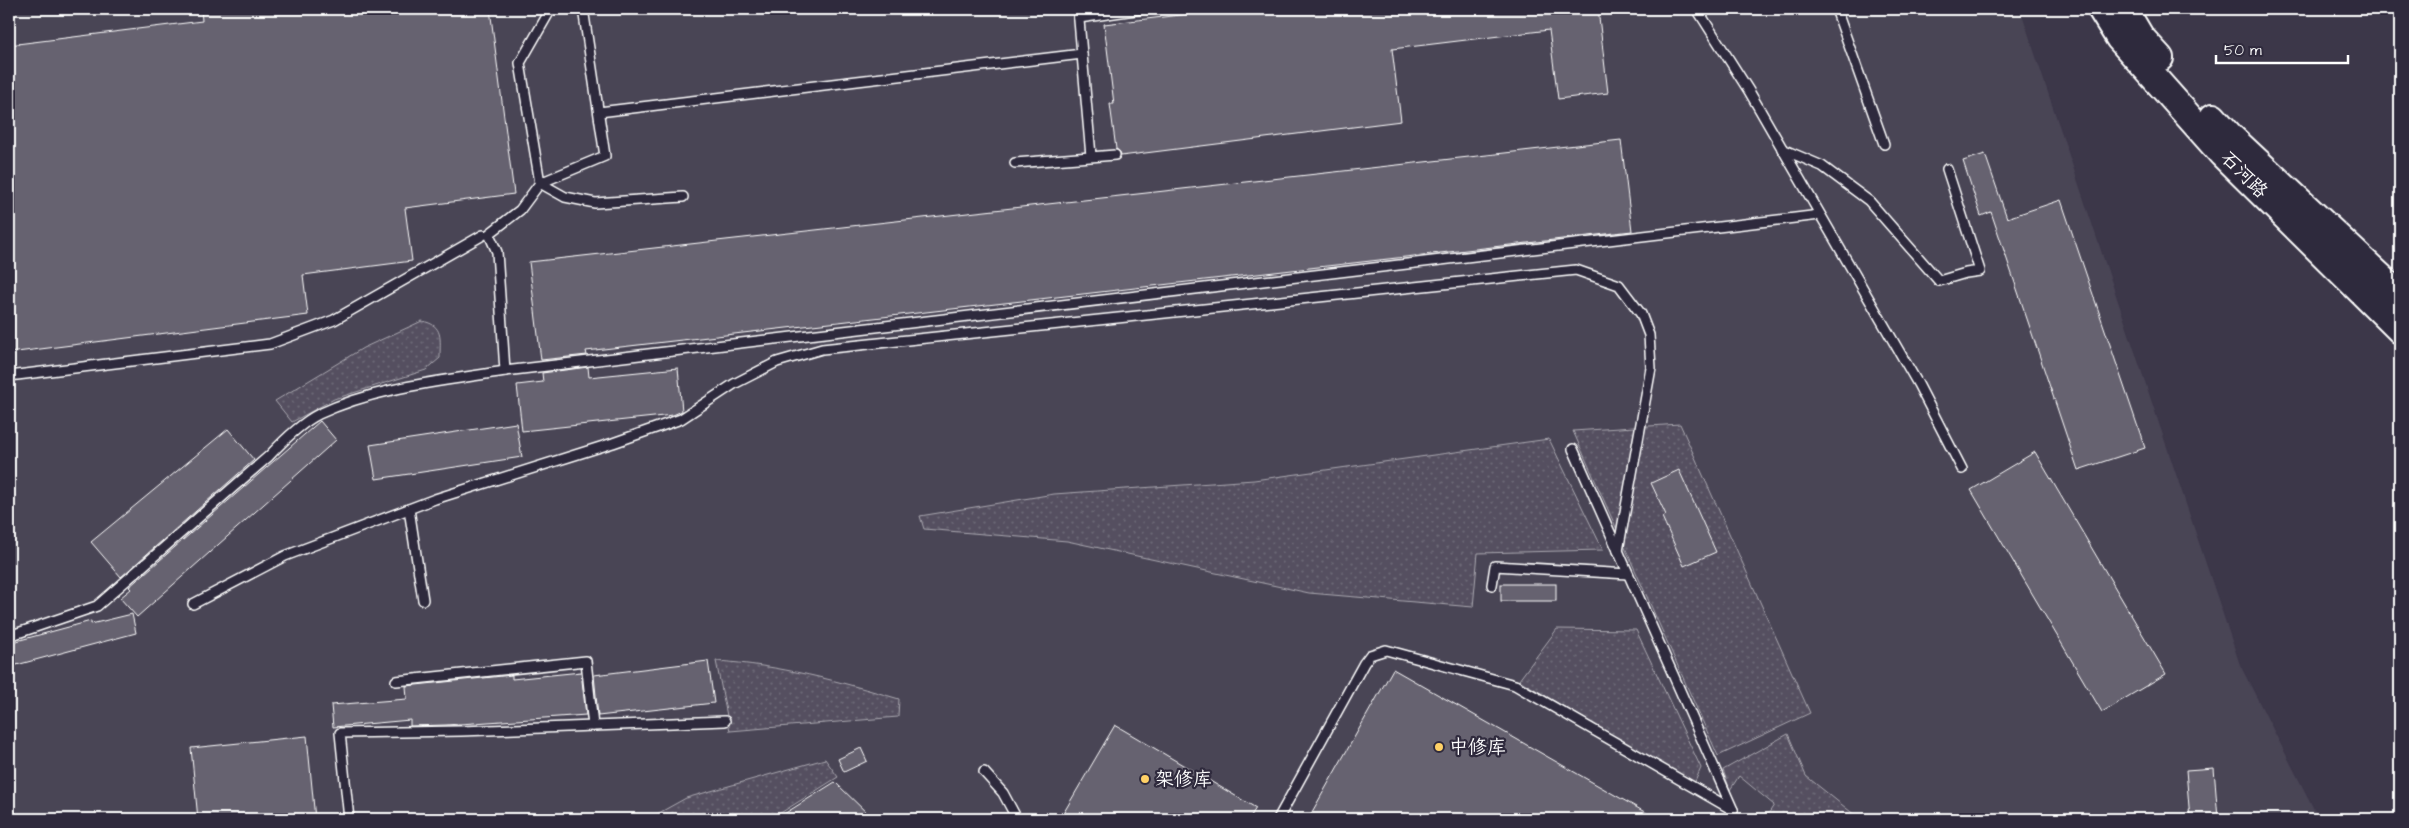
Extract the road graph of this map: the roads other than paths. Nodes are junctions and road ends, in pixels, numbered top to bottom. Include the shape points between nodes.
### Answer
1 (551, 9) edge
2 (581, 9) edge
3 (1142, 9) edge
4 (1697, 9) edge
5 (1836, 9) edge
6 (2101, 9) edge
7 (2124, 9) edge
8 (1078, 14) edge
9 (1082, 54) junction
10 (599, 112) junction
11 (1884, 144) dead end
12 (1781, 148) junction
13 (1115, 155) dead end
14 (1092, 156) junction
15 (1015, 163) dead end
16 (1947, 170) dead end
17 (540, 182) junction
18 (683, 197) dead end
19 (1820, 215) junction
20 (484, 235) dead end
21 (2400, 299) edge
22 (2400, 330) edge
23 (505, 371) junction
24 (9, 376) edge
25 (1573, 448) dead end
26 (1962, 469) dead end
27 (409, 509) junction
28 (1618, 551) junction
29 (1628, 574) junction
30 (1492, 584) dead end
31 (423, 600) dead end
32 (192, 604) dead end
33 (9, 636) edge
34 (396, 681) dead end
35 (726, 720) dead end
36 (593, 726) junction
37 (984, 772) dead end
38 (1731, 815) edge
39 (349, 819) edge
40 (1017, 819) edge
41 (1278, 819) edge

1 - 17 lane via 520,63
2 - 10 lane
3 - 8 lane
4 - 12 lane
5 - 11 lane
6 - 22 main road, 石河路 via 2119,38 2222,154
7 - 21 main road, 石河路 via 2140,36 2231,137 2383,279
8 - 9 lane
9 - 10 lane
9 - 14 lane
10 - 17 lane via 606,156
12 - 16 lane via 1822,166 1870,201 1939,282 1980,271
12 - 19 lane
13 - 14 lane
14 - 15 lane
17 - 18 lane via 565,197 595,204
17 - 23 lane via 520,210 489,234 497,252
19 - 23 lane
19 - 26 lane via 1918,384
20 - 24 lane via 334,320 270,344
23 - 33 lane via 406,387 360,399 318,415 283,441 97,606
25 - 28 lane
27 - 28 lane via 681,418 734,384 778,362 822,349 1576,270 1620,285 1641,314 1649,335 1651,368
27 - 31 lane
27 - 32 lane via 285,556
28 - 29 lane
29 - 30 lane via 1496,566
29 - 38 lane
34 - 36 lane via 586,662
35 - 36 lane
36 - 39 lane via 340,733
37 - 40 lane via 1003,793
38 - 41 lane via 1515,686 1386,650 1370,655 1364,662

